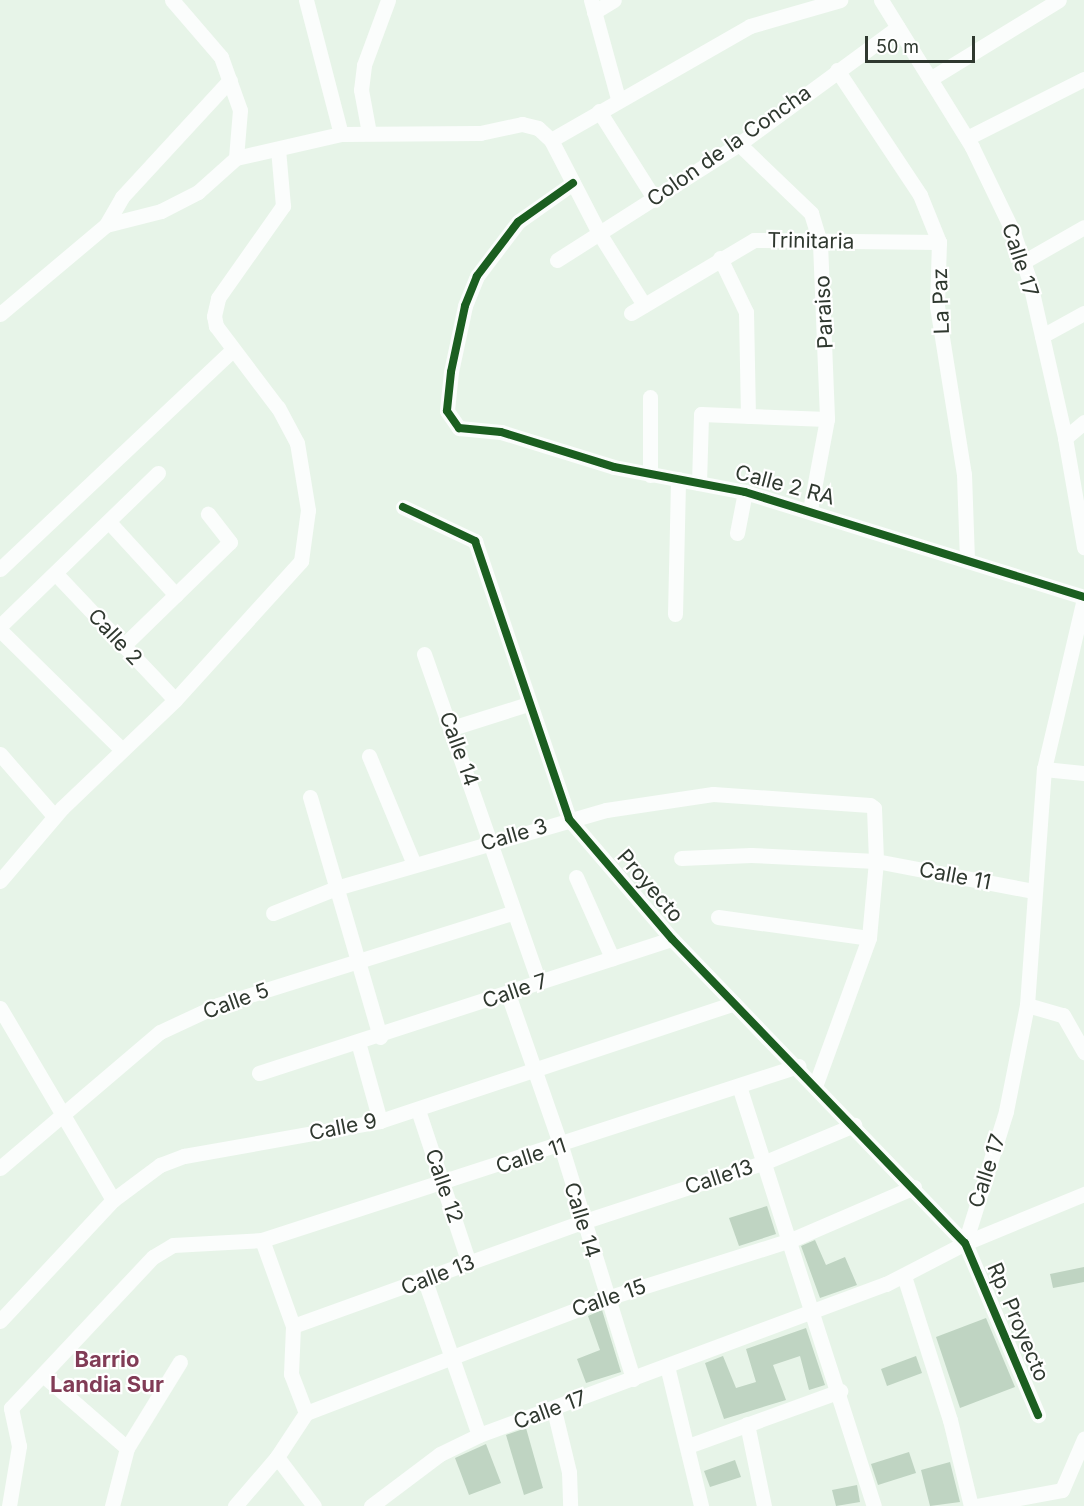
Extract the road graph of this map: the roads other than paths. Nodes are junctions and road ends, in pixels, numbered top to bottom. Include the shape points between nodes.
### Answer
1 (172, 0) edge
2 (306, 0) edge
3 (388, 0) edge
4 (614, 0) edge
5 (840, 0) edge
6 (881, 0) edge
7 (1059, 0) edge
8 (592, 6) edge
9 (794, 6) edge
10 (898, 27) junction
11 (837, 70) junction
12 (1084, 79) edge
13 (230, 80) junction
14 (930, 80) junction
15 (618, 99) junction
16 (599, 111) junction
17 (369, 133) junction
18 (341, 134) junction
19 (967, 138) junction
20 (551, 140) junction
21 (739, 144) junction
22 (278, 149) junction
23 (236, 158) junction
24 (573, 183) junction
25 (655, 200) junction
26 (106, 225) junction
27 (1084, 227) edge
28 (599, 233) junction
29 (939, 242) junction
30 (820, 243) junction
31 (720, 258) junction
32 (557, 260) dead end
33 (1023, 262) junction
34 (1084, 313) edge
35 (0, 314) edge
36 (1042, 336) junction
37 (232, 350) junction
38 (650, 397) dead end
39 (748, 416) junction
40 (827, 419) junction
41 (1084, 422) edge
42 (1065, 438) junction
43 (158, 473) dead end
44 (650, 475) junction
45 (678, 479) junction
46 (699, 483) junction
47 (745, 492) junction
48 (1080, 505) edge
49 (403, 507) dead end
50 (810, 510) junction
51 (208, 514) dead end
52 (109, 522) junction
53 (737, 533) dead end
54 (1084, 547) edge
55 (967, 559) junction
56 (0, 569) edge
57 (56, 574) junction
58 (176, 595) junction
59 (1084, 598) edge
60 (675, 614) dead end
61 (0, 628) edge
62 (123, 646) junction
63 (424, 654) dead end
64 (175, 700) junction
65 (528, 704) junction
66 (452, 728) junction
67 (122, 750) junction
68 (0, 754) edge
69 (369, 756) dead end
70 (1044, 769) junction
71 (1084, 773) edge
72 (310, 797) dead end
73 (54, 816) junction
74 (569, 819) junction
75 (491, 840) junction
76 (681, 858) dead end
77 (876, 861) junction
78 (414, 864) junction
79 (576, 877) dead end
80 (0, 881) edge
81 (336, 888) junction
82 (1034, 891) junction
83 (514, 912) junction
84 (273, 913) dead end
85 (718, 917) dead end
86 (869, 938) junction
87 (672, 939) junction
88 (612, 958) junction
89 (356, 961) junction
90 (539, 982) junction
91 (508, 993) junction
92 (734, 1003) junction
93 (1027, 1005) junction
94 (3, 1019) edge
95 (380, 1037) junction
96 (358, 1042) junction
97 (1083, 1047) edge
98 (798, 1066) junction
99 (259, 1072) dead end
100 (536, 1072) junction
101 (816, 1084) junction
102 (739, 1086) junction
103 (64, 1110) junction
104 (418, 1110) junction
105 (380, 1121) junction
106 (854, 1125) junction
107 (561, 1146) junction
108 (763, 1163) junction
109 (0, 1168) edge
110 (445, 1184) junction
111 (914, 1187) junction
112 (1084, 1194) edge
113 (113, 1200) junction
114 (582, 1222) junction
115 (262, 1240) junction
116 (791, 1240) junction
117 (964, 1243) junction
118 (469, 1263) junction
119 (904, 1276) junction
120 (425, 1281) junction
121 (607, 1298) junction
122 (814, 1312) junction
123 (0, 1321) edge
124 (293, 1326) junction
125 (452, 1356) junction
126 (180, 1362) dead end
127 (668, 1366) junction
128 (43, 1375) junction
129 (633, 1379) junction
130 (840, 1391) junction
131 (5, 1403) edge
132 (554, 1410) junction
133 (306, 1413) junction
134 (1038, 1415) dead end
135 (747, 1424) junction
136 (479, 1435) junction
137 (1084, 1439) edge
138 (688, 1446) junction
139 (127, 1448) junction
140 (277, 1457) junction
141 (9, 1506) edge
142 (112, 1506) edge
143 (235, 1506) edge
144 (314, 1506) edge
145 (371, 1506) edge
146 (570, 1506) edge
147 (701, 1506) edge
148 (764, 1506) edge
149 (874, 1506) edge
150 (971, 1506) edge
151 (976, 1506) edge

1 - 13 street via 221,57
2 - 18 street
3 - 17 street via 364,65 361,90
4 - 8 street
5 - 9 street
6 - 10 street, Calle 17
7 - 14 street
8 - 15 street
9 - 15 street
10 - 11 street, Colon de la Concha
10 - 14 street, Calle 17
11 - 21 street, Colon de la Concha
11 - 29 street, La Paz via 920,195
12 - 19 street
13 - 23 street via 240,110
13 - 26 street via 122,197
14 - 19 street, Calle 17
15 - 16 street
16 - 20 street
16 - 25 street
17 - 18 street
17 - 20 street via 480,133 522,124 538,128
18 - 22 street
19 - 33 street, Calle 17
20 - 24 street
21 - 25 street, Colon de la Concha
21 - 30 street, Paraiso via 811,213
22 - 23 street
22 - 37 street via 283,206 218,297 214,316
23 - 26 street via 198,192 161,211
24 - 28 street
24 - 44 street, Calle 2 RA via 518,222 477,276 465,306 447,411 459,428 471,432 509,434
25 - 28 street, Colon de la Concha
26 - 35 street
27 - 33 street
28 - 31 street, Trinitaria via 638,309
28 - 32 street, Colon de la Concha
29 - 30 street, Trinitaria
29 - 55 street, La Paz via 937,306 964,474
30 - 31 street, Trinitaria via 754,240
30 - 40 street, Paraiso
31 - 39 street via 746,312
33 - 36 street, Calle 17
34 - 36 street
36 - 42 street, Calle 17
37 - 56 street
37 - 64 street via 278,408 297,443 308,510 307,542 301,561
38 - 44 street
39 - 40 street
39 - 46 street via 699,415
40 - 50 street, Paraiso
41 - 42 street
42 - 48 street, Calle 17
43 - 52 street
44 - 45 street, Calle 2 RA
45 - 46 street, Calle 2 RA
45 - 60 street
46 - 47 street, Calle 2 RA
47 - 50 street, Calle 2 RA
47 - 53 street
48 - 54 street, Calle 17
49 - 65 street, Proyecto via 475,541
50 - 55 street, Calle 2 RA
51 - 58 street via 231,540
52 - 57 street
52 - 58 street
55 - 59 street, Calle 2 RA
57 - 61 street
57 - 62 street, Calle 2
58 - 62 street
59 - 70 street, Calle 17
61 - 67 street
62 - 64 street, Calle 2
63 - 66 street, Calle 14
64 - 67 street
65 - 66 street
65 - 74 street, Proyecto
66 - 75 street, Calle 14
67 - 73 street
68 - 73 street
69 - 78 street
70 - 71 street
70 - 82 street, Calle 17
72 - 81 street
73 - 80 street
74 - 75 street, Calle 3
74 - 77 street, Calle 3 via 713,794 870,805 874,808
74 - 87 street, Proyecto
75 - 78 street, Calle 3
75 - 83 street, Calle 14
76 - 77 street, Calle 11 via 752,855
77 - 82 street, Calle 11
77 - 86 street
78 - 81 street, Calle 3
79 - 88 street
81 - 84 street, Calle 3
81 - 89 street
82 - 93 street, Calle 17
83 - 89 street, Calle 5
83 - 90 street, Calle 14
85 - 86 street
86 - 101 street
87 - 88 street, Calle 7
87 - 92 street, Proyecto
88 - 90 street, Calle 7
89 - 95 street
89 - 103 street, Calle 5 via 218,1005 160,1032
90 - 91 street, Calle 7
91 - 95 street, Calle 7
91 - 100 street, Calle 14
92 - 98 street, Proyecto
92 - 100 street, Calle 9
93 - 97 street via 1063,1015
93 - 117 street, Calle 17 via 1006,1111
94 - 103 street
95 - 96 street, Calle 7
96 - 99 street, Calle 7
96 - 105 street
98 - 101 street, Proyecto
98 - 102 street, Calle 11
100 - 104 street, Calle 9
100 - 107 street, Calle 14
101 - 106 street, Proyecto
102 - 107 street, Calle 11
102 - 108 street
103 - 109 street, Calle 5
103 - 113 street
104 - 105 street, Calle 9
104 - 110 street, Calle 12
105 - 113 street, Calle 9 via 184,1156 160,1165
106 - 108 street, Calle13
106 - 111 street, Proyecto
107 - 110 street, Calle 11
107 - 114 street, Calle 14
108 - 114 street, Calle13
108 - 116 street
110 - 115 street, Calle 11
110 - 118 street, Calle 12
111 - 116 street, Calle 15
111 - 117 street, Proyecto
112 - 117 street
113 - 123 street, Calle 9
114 - 118 street, Calle 13
114 - 121 street, Calle 14
115 - 124 street
115 - 128 street, Calle 11 via 173,1245 153,1257
116 - 121 street, Calle 15
116 - 122 street
117 - 119 street, Calle 17
117 - 134 street, Rp. Proyecto
118 - 120 street, Calle 13
119 - 122 street, Calle 17
119 - 150 street via 950,1420
120 - 124 street, Calle 13
120 - 125 street
121 - 125 street, Calle 15
121 - 129 street, Calle 14
122 - 127 street, Calle 17
122 - 130 street
124 - 133 street via 291,1374
125 - 133 street, Calle 15
125 - 136 street
126 - 139 street
127 - 129 street, Calle 17
127 - 138 street
128 - 131 street, Calle 11
128 - 139 street
129 - 132 street, Calle 17
130 - 135 street
130 - 149 street
131 - 141 street via 19,1446
132 - 136 street, Calle 17
132 - 146 street via 569,1472
133 - 140 street
135 - 138 street
135 - 148 street
136 - 145 street, Calle 17 via 440,1454
137 - 151 street via 1062,1490
138 - 147 street
139 - 142 street
140 - 143 street
140 - 144 street

